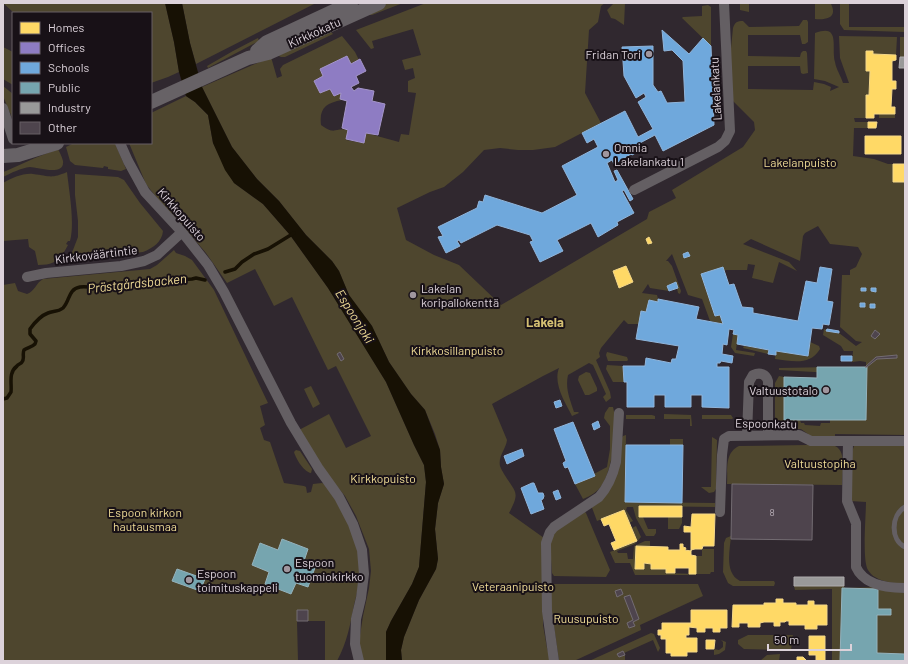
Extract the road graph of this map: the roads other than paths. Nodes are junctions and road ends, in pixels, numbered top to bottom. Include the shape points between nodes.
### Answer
1 (351, 3) edge
2 (379, 3) edge
3 (724, 3) edge
4 (248, 58) junction
5 (152, 102) edge
6 (3, 108) edge
7 (12, 136) edge
8 (50, 144) edge
9 (120, 144) edge
10 (16, 149) edge
11 (3, 156) edge
12 (3, 164) edge
13 (634, 190) dead end
14 (182, 232) junction
15 (27, 277) dead end
16 (619, 413) dead end
17 (747, 435) junction
18 (768, 435) junction
19 (848, 441) junction
20 (905, 441) edge
21 (905, 507) edge
22 (720, 512) dead end
23 (905, 547) edge
24 (905, 588) edge
25 (359, 661) edge
26 (554, 661) edge

1 - 4 main road, Kirkkokatu via 268,42
2 - 4 main road, Kirkkokatu via 268,53
3 - 13 street, Lakelankatu via 730,131 718,147
4 - 5 main road, Kirkkokatu
6 - 7 street
8 - 10 main road
9 - 14 street, Kirkkopuisto via 145,192
10 - 11 main road
10 - 12 main road
14 - 15 street, Kirkkoväärtintie via 157,255 144,261
14 - 25 street, Kirkkopuisto via 208,265 221,287 291,423 319,469 340,497 353,524 362,550 364,574 356,619 355,644
16 - 26 street via 616,462 605,491 554,526 546,543 548,611
17 - 18 street, Espoonkatu
17 - 18 street via 749,382 753,375 758,374 764,375 768,381
17 - 22 street, Espoonkatu via 729,436 724,439
18 - 19 street, Espoonkatu via 799,435 811,441
19 - 20 street, Espoonkatu
19 - 24 street via 847,501 856,523 856,567 859,574 865,578 890,588
21 - 23 lane via 897,516 894,531 897,540

